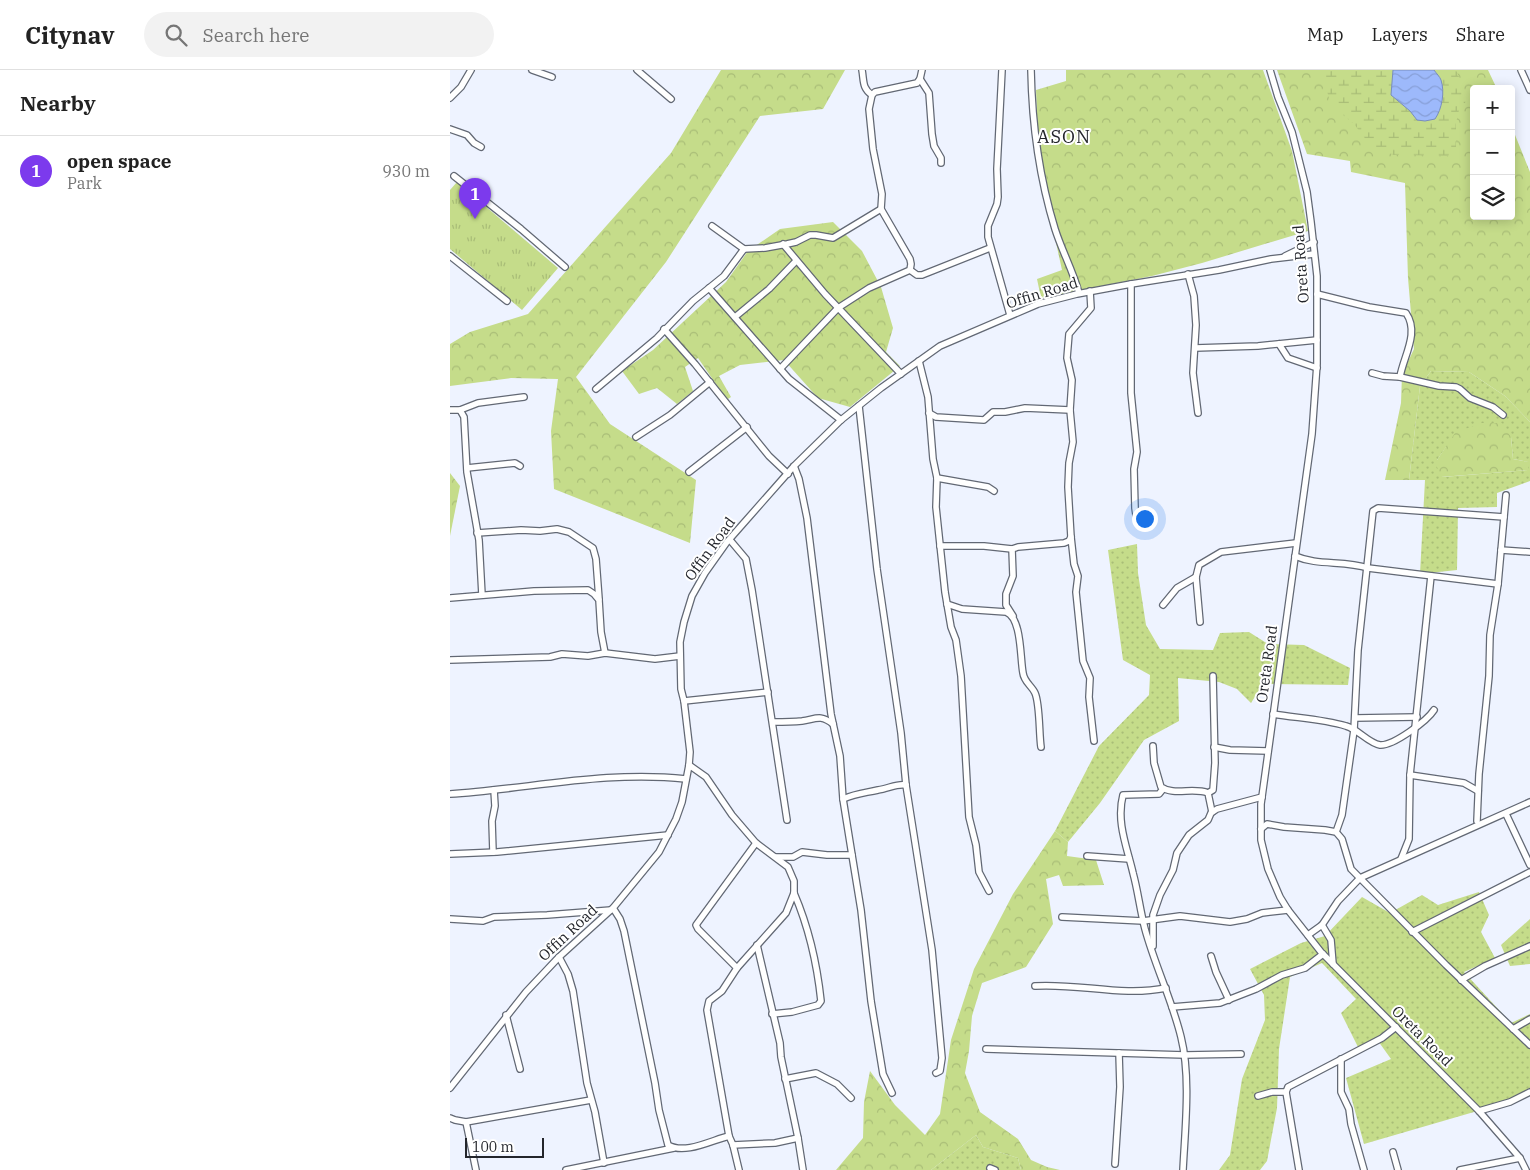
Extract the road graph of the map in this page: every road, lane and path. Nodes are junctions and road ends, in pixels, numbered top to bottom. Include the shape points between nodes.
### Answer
1 (472, 70) edge
2 (532, 70) edge
3 (637, 70) edge
4 (862, 70) edge
5 (922, 70) edge
6 (1002, 70) edge
7 (1031, 70) edge
8 (1270, 70) edge
9 (1521, 70) edge
10 (552, 77) dead end
11 (920, 79) junction
12 (1530, 90) edge
13 (872, 95) junction
14 (450, 98) edge
15 (671, 100) dead end
16 (450, 129) edge
17 (481, 147) dead end
18 (941, 163) dead end
19 (454, 176) dead end
20 (881, 209) junction
21 (712, 226) dead end
22 (1314, 242) junction
23 (783, 244) junction
24 (990, 248) junction
25 (744, 249) junction
26 (1314, 254) junction
27 (450, 256) edge
28 (1284, 257) junction
29 (796, 261) junction
30 (565, 267) dead end
31 (910, 270) junction
32 (1188, 274) junction
33 (1131, 284) junction
34 (708, 288) junction
35 (1090, 291) junction
36 (1080, 293) junction
37 (1317, 294) junction
38 (507, 302) dead end
39 (838, 308) junction
40 (1010, 315) junction
41 (735, 317) junction
42 (664, 329) junction
43 (1317, 340) junction
44 (1279, 344) junction
45 (1195, 348) junction
46 (919, 361) junction
47 (1317, 368) junction
48 (780, 369) junction
49 (1372, 372) dead end
50 (901, 374) junction
51 (1400, 377) junction
52 (710, 382) junction
53 (596, 389) dead end
54 (524, 397) dead end
55 (859, 406) junction
56 (450, 410) edge
57 (460, 410) junction
58 (1070, 410) junction
59 (929, 413) junction
60 (1198, 413) dead end
61 (1503, 415) dead end
62 (841, 420) junction
63 (747, 427) junction
64 (636, 437) dead end
65 (520, 466) dead end
66 (794, 466) junction
67 (467, 468) junction
68 (689, 472) dead end
69 (788, 474) junction
70 (937, 478) junction
71 (994, 491) dead end
72 (1506, 495) dead end
73 (1504, 517) junction
74 (1145, 522) dead end
75 (477, 533) junction
76 (1071, 537) junction
77 (730, 540) junction
78 (1296, 543) junction
79 (940, 546) junction
80 (1012, 549) junction
81 (1501, 550) junction
82 (1530, 552) edge
83 (1294, 556) junction
84 (1368, 568) junction
85 (1431, 576) junction
86 (1196, 577) junction
87 (1498, 584) junction
88 (482, 595) junction
89 (450, 598) edge
90 (599, 600) junction
91 (947, 604) junction
92 (1164, 605) dead end
93 (1013, 618) junction
94 (1200, 622) dead end
95 (605, 653) junction
96 (680, 656) junction
97 (450, 660) edge
98 (1213, 676) dead end
99 (768, 692) junction
100 (684, 701) junction
101 (1434, 710) dead end
102 (1273, 714) junction
103 (1417, 717) junction
104 (1355, 718) junction
105 (773, 722) junction
106 (834, 724) junction
107 (1416, 727) junction
108 (1354, 730) junction
109 (1094, 741) dead end
110 (1153, 746) dead end
111 (1041, 747) dead end
112 (1214, 747) junction
113 (1268, 750) junction
114 (689, 765) junction
115 (1410, 775) junction
116 (686, 779) junction
117 (906, 785) junction
118 (1164, 789) junction
119 (494, 790) junction
120 (1478, 791) junction
121 (1208, 793) junction
122 (450, 794) edge
123 (1262, 797) junction
124 (843, 799) junction
125 (1530, 802) edge
126 (1212, 812) junction
127 (1506, 814) junction
128 (787, 820) dead end
129 (1477, 821) dead end
130 (1261, 829) junction
131 (1336, 832) junction
132 (668, 835) junction
133 (756, 843) junction
134 (493, 852) junction
135 (450, 854) edge
136 (852, 855) junction
137 (1087, 856) dead end
138 (776, 857) junction
139 (1129, 859) junction
140 (1401, 859) junction
141 (1530, 866) edge
142 (1530, 872) edge
143 (1360, 878) junction
144 (989, 891) dead end
145 (794, 893) junction
146 (612, 909) junction
147 (1288, 910) junction
148 (1062, 917) dead end
149 (450, 919) edge
150 (1152, 919) junction
151 (1143, 921) junction
152 (1322, 925) junction
153 (1412, 932) junction
154 (1308, 935) junction
155 (757, 945) junction
156 (1530, 946) edge
157 (1153, 952) junction
158 (1323, 954) junction
159 (1211, 956) dead end
160 (559, 957) junction
161 (1333, 964) junction
162 (737, 968) junction
163 (1461, 980) junction
164 (1035, 986) dead end
165 (1166, 988) junction
166 (1229, 1000) junction
167 (1172, 1007) junction
168 (772, 1014) junction
169 (506, 1015) junction
170 (1530, 1019) edge
171 (1396, 1027) junction
172 (1513, 1029) junction
173 (1530, 1045) edge
174 (986, 1049) dead end
175 (1119, 1053) junction
176 (1242, 1054) dead end
177 (1184, 1055) junction
178 (1341, 1059) junction
179 (520, 1069) dead end
180 (936, 1073) dead end
181 (785, 1079) junction
182 (450, 1088) edge
183 (1286, 1092) junction
184 (1530, 1092) edge
185 (892, 1093) dead end
186 (1258, 1096) dead end
187 (851, 1098) dead end
188 (591, 1100) junction
189 (1479, 1111) junction
190 (450, 1118) edge
191 (466, 1122) junction
192 (729, 1136) junction
193 (798, 1138) junction
194 (733, 1145) junction
195 (674, 1148) junction
196 (1393, 1152) dead end
197 (1520, 1158) junction
198 (604, 1163) junction
199 (1115, 1164) dead end
200 (476, 1170) edge
201 (566, 1170) edge
202 (739, 1170) edge
203 (803, 1170) edge
204 (1183, 1170) edge
205 (1299, 1170) edge
206 (1364, 1170) edge
207 (1398, 1170) edge
208 (1460, 1170) edge
209 (1526, 1170) edge

1 - 14 street
2 - 10 street
3 - 15 street
4 - 13 street via 864,89
5 - 11 street
6 - 24 street via 998,197 988,226
7 - 36 street via 1035,144 1041,173 1056,230
8 - 22 street, Oreta Road via 1296,148 1307,192
9 - 12 street
11 - 13 street via 909,86 882,89
11 - 18 street via 929,93 934,146
13 - 20 street via 869,109 872,149 882,194
16 - 17 street via 467,135
19 - 30 street
20 - 23 street via 833,238 816,235
20 - 31 street via 910,259
21 - 25 street
22 - 26 street, Oreta Road
22 - 28 street
23 - 25 street
23 - 29 street
24 - 31 street via 922,275
24 - 40 street
25 - 34 street via 724,276
26 - 28 street
26 - 37 street, Oreta Road
27 - 38 street
28 - 32 street, Offin Road
29 - 39 street
29 - 41 street
31 - 39 street via 869,288
32 - 33 street, Offin Road
32 - 45 street via 1194,296
33 - 35 street, Offin Road
33 - 74 street via 1132,393 1137,452 1134,501 1136,515
34 - 41 street
34 - 42 street
35 - 36 street, Offin Road
35 - 58 street via 1091,308 1070,334 1067,358 1072,380
36 - 40 street, Offin Road
37 - 43 street, Oreta Road
37 - 51 street via 1406,313 1410,343
39 - 48 street
39 - 50 street
40 - 46 street, Offin Road via 940,346
41 - 48 street
42 - 52 street
42 - 53 street
43 - 44 street
43 - 47 street, Oreta Road
44 - 45 street
44 - 47 street via 1288,358
45 - 60 street via 1193,373
46 - 50 street, Offin Road
46 - 59 street
47 - 78 street, Oreta Road via 1312,434
48 - 62 street
49 - 51 street
50 - 55 street, Offin Road
51 - 61 street via 1460,388 1470,398 1493,407
52 - 63 street
52 - 64 street via 670,416
54 - 57 street via 478,403
55 - 62 street, Offin Road
55 - 117 street
56 - 57 street
57 - 67 street via 464,417
58 - 59 street via 1020,408 993,412 984,420 936,417
58 - 76 street via 1073,442 1068,487
59 - 70 street
62 - 66 street, Offin Road
63 - 68 street
63 - 69 street
65 - 67 street via 515,463
66 - 69 street, Offin Road
66 - 106 street via 807,518
67 - 75 street
69 - 77 street, Offin Road
70 - 71 street via 988,487
70 - 79 street
72 - 73 street
73 - 81 street
73 - 84 street via 1374,509
75 - 88 street
75 - 90 street via 558,529 569,532 593,548
76 - 80 street via 1064,543
76 - 109 street via 1078,576 1076,592 1083,661 1090,678
77 - 96 street, Offin Road via 692,596 680,642
77 - 99 street via 746,559
78 - 83 street, Oreta Road
78 - 86 street via 1219,553 1199,565
79 - 80 street
79 - 91 street
80 - 93 street via 1013,576 1006,594 1006,605
81 - 82 street
81 - 87 street
83 - 84 street
83 - 102 street, Oreta Road
84 - 85 street
84 - 104 street via 1358,650
85 - 87 street
85 - 103 street
86 - 92 street via 1177,588
86 - 94 street
87 - 120 street via 1490,635
88 - 89 street
88 - 90 street via 588,590
90 - 95 street
91 - 93 street via 962,609 1006,612
91 - 144 street via 961,676 969,817 979,872
93 - 111 street via 1021,649 1023,675 1036,695
95 - 96 street via 655,659
95 - 97 street via 588,656 562,654 550,658
96 - 100 street, Offin Road
98 - 112 street
99 - 100 street
99 - 105 street
100 - 114 street, Offin Road
101 - 107 street
102 - 108 street via 1348,726
102 - 113 street, Oreta Road
103 - 104 street
103 - 107 street
104 - 108 street
105 - 106 street via 825,718
105 - 128 street
106 - 124 street
107 - 108 street via 1394,742 1381,745
107 - 115 street
108 - 131 street via 1342,814
110 - 118 street via 1159,784
112 - 113 street
112 - 121 street via 1213,790
113 - 123 street, Oreta Road
114 - 116 street, Offin Road
114 - 133 street via 706,776
115 - 120 street via 1464,783
115 - 140 street via 1410,839
116 - 119 street via 623,776
116 - 132 street, Offin Road via 682,802
117 - 124 street
117 - 180 street via 938,1008 942,1067
118 - 121 street
118 - 139 street via 1159,794 1123,795 1121,822
119 - 122 street
119 - 134 street
120 - 129 street
121 - 126 street
123 - 126 street
123 - 130 street, Oreta Road
124 - 136 street
125 - 127 street
126 - 150 street via 1208,820 1189,835 1177,853
127 - 140 street
127 - 141 street
130 - 131 street via 1267,824
130 - 147 street, Oreta Road via 1268,869
131 - 143 street via 1342,839 1351,869
132 - 134 street
132 - 146 street, Offin Road via 651,862
133 - 138 street
133 - 162 street via 696,925
134 - 135 street
136 - 138 street via 802,852 793,857
136 - 185 street via 883,1074
137 - 139 street
138 - 145 street via 792,874
139 - 151 street
140 - 143 street
142 - 153 street
143 - 152 street via 1338,901
143 - 153 street
145 - 155 street via 786,913
145 - 168 street via 815,957 820,1001 818,1005
146 - 149 street via 494,917 483,921
146 - 160 street, Offin Road
146 - 195 street via 624,932 659,1110 668,1145
147 - 150 street via 1230,922 1180,916
147 - 154 street, Oreta Road
148 - 151 street
150 - 151 street
150 - 157 street
151 - 157 street
152 - 154 street
152 - 161 street via 1331,940
153 - 163 street
154 - 158 street, Oreta Road
155 - 162 street
155 - 168 street
156 - 163 street
157 - 165 street
158 - 161 street, Oreta Road
158 - 166 street via 1305,968
159 - 166 street
160 - 169 street, Offin Road
160 - 188 street via 573,990
161 - 171 street, Oreta Road
162 - 192 street via 727,985 709,1001 707,1010
163 - 172 street
164 - 165 street via 1136,992
165 - 167 street
166 - 167 street via 1217,1004
167 - 177 street
168 - 181 street
169 - 179 street
169 - 182 street, Offin Road
170 - 172 street
171 - 178 street
171 - 189 street, Oreta Road
172 - 173 street
174 - 175 street
175 - 177 street
175 - 199 street
176 - 177 street
177 - 204 street via 1187,1106
178 - 183 street via 1289,1085
178 - 206 street via 1341,1092 1350,1109
181 - 187 street via 816,1073 837,1084
181 - 193 street
183 - 186 street
183 - 205 street
184 - 189 street
188 - 191 street
188 - 198 street
189 - 197 street, Oreta Road
190 - 191 street
191 - 200 street
192 - 194 street
192 - 195 street via 692,1147
193 - 194 street via 775,1143
193 - 203 street
194 - 202 street
195 - 198 street
196 - 207 street
197 - 208 street
197 - 209 street, Oreta Road
198 - 201 street

